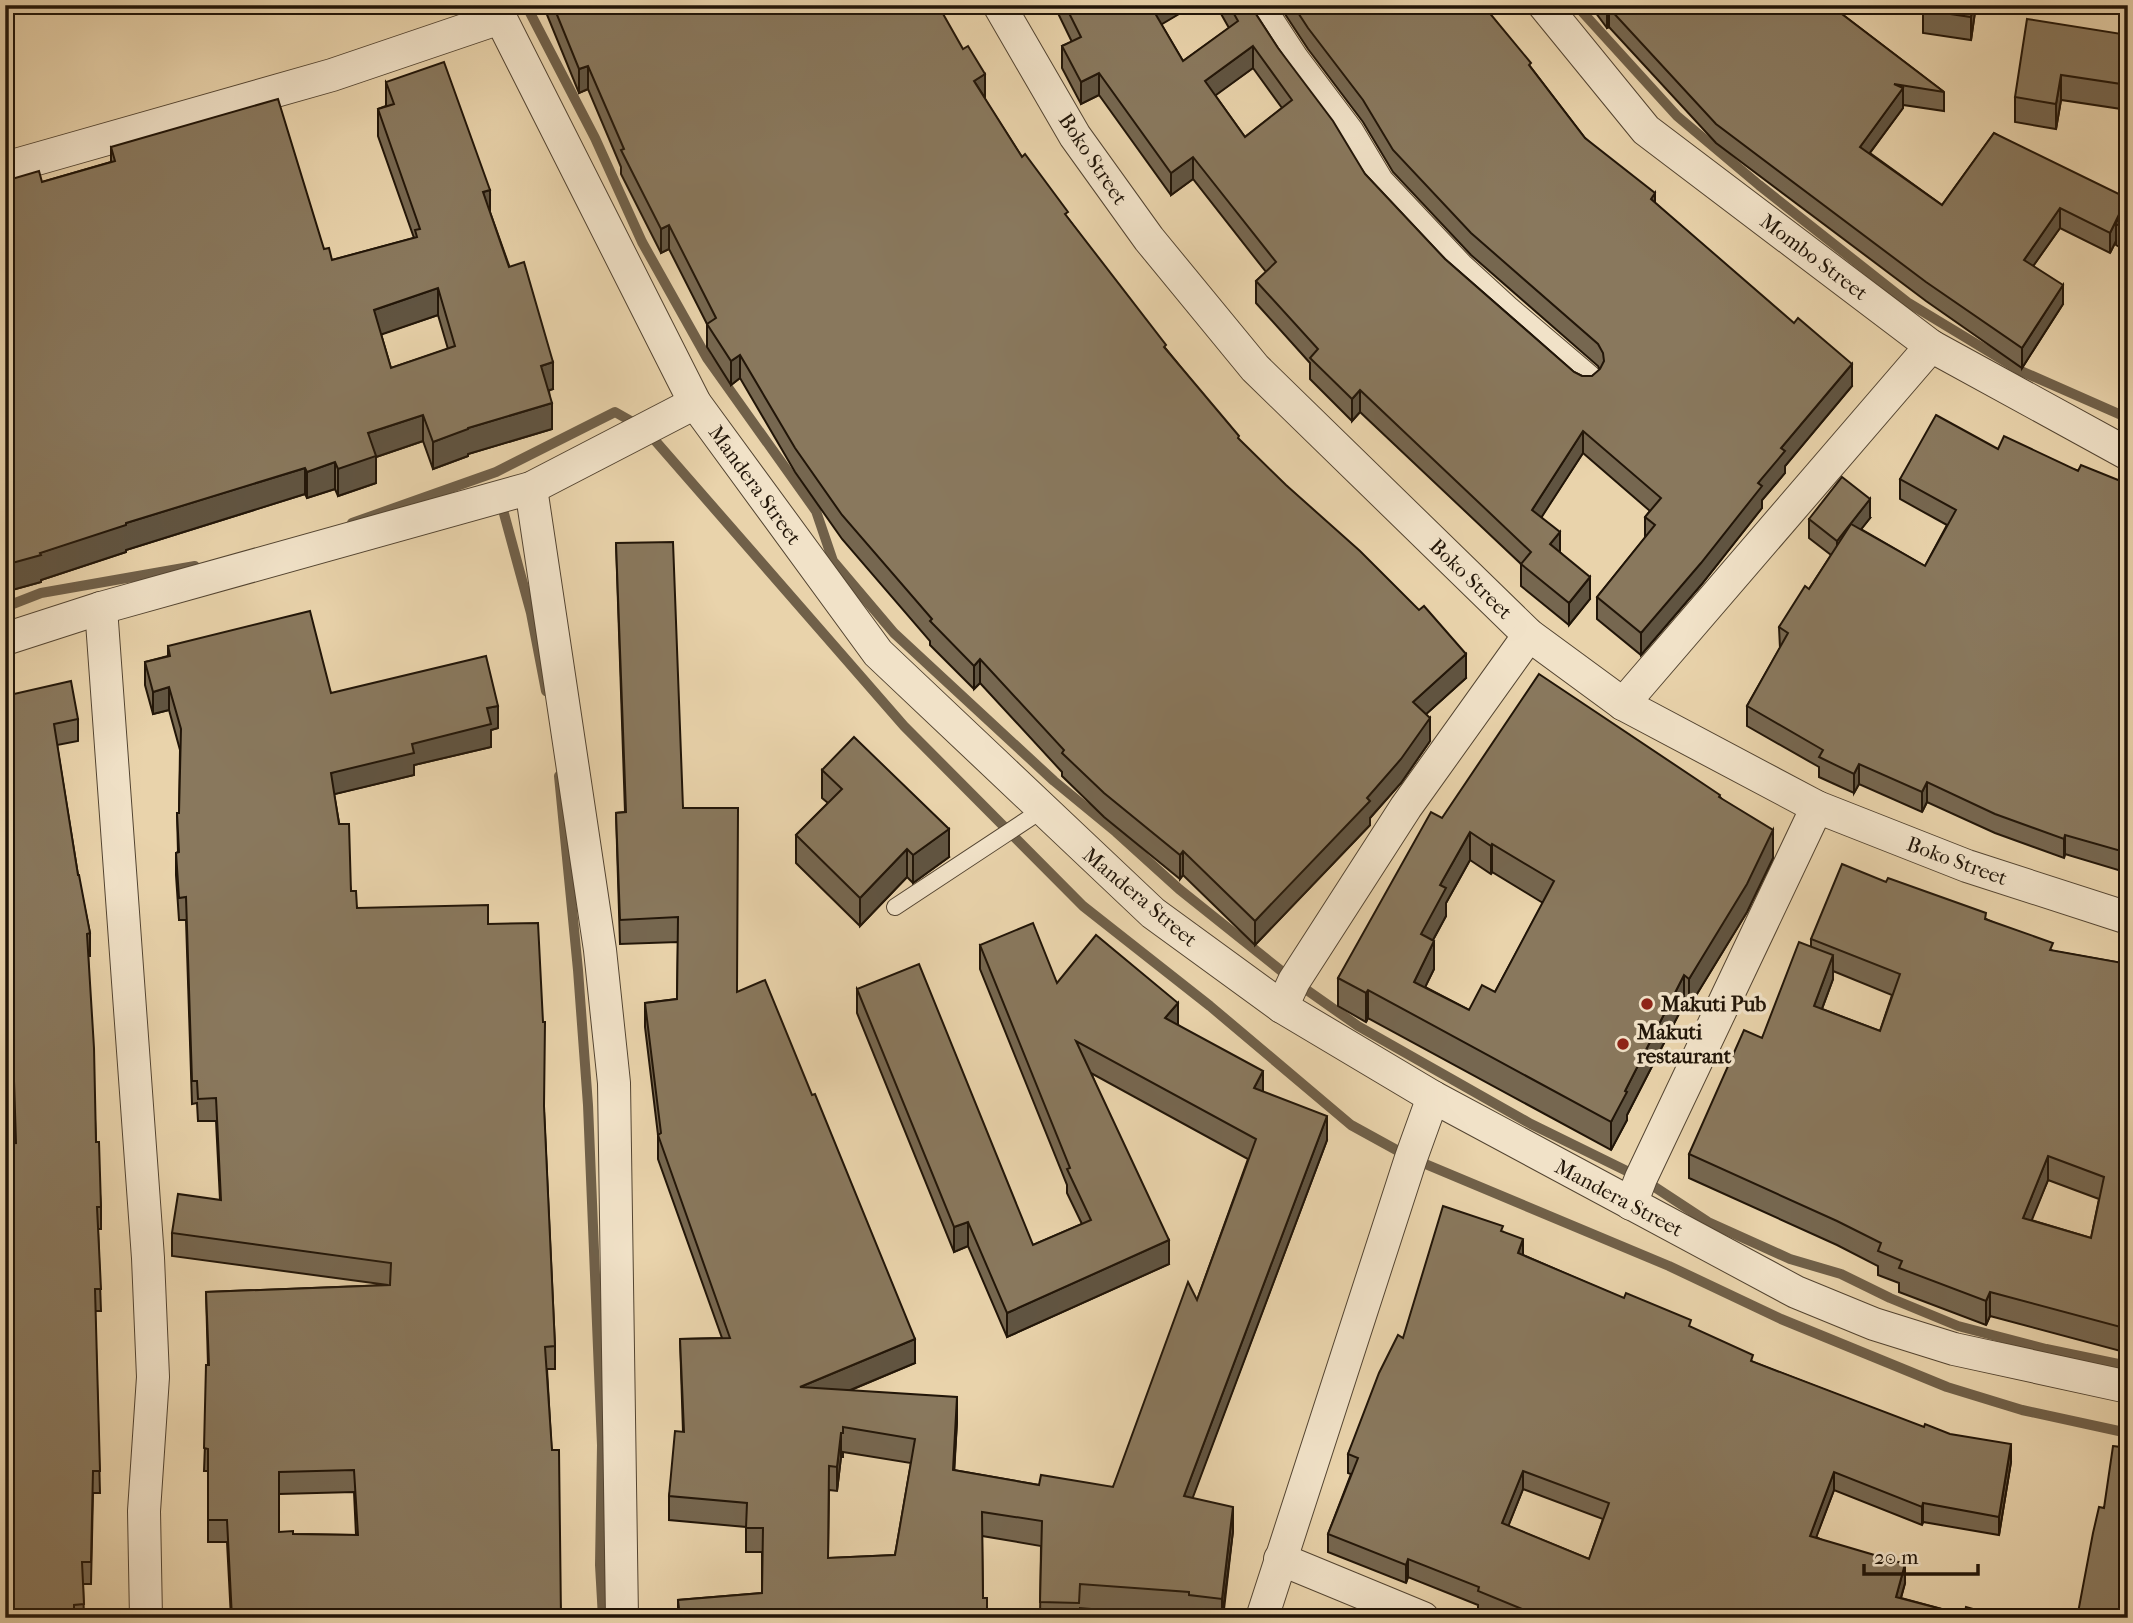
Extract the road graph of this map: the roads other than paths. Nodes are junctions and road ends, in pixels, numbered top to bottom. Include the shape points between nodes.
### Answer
1 (999, 5) edge
2 (1257, 5) edge
3 (1544, 5) edge
4 (497, 11) edge
5 (5, 168) edge
6 (1931, 346) junction
7 (1586, 380) edge
8 (695, 403) junction
9 (2128, 454) edge
10 (531, 488) junction
11 (101, 608) junction
12 (1529, 635) junction
13 (5, 639) edge
14 (1623, 705) junction
15 (1816, 807) junction
16 (1042, 810) junction
17 (895, 907) dead end
18 (2128, 918) edge
19 (1282, 1007) junction
20 (1433, 1097) junction
21 (1631, 1204) junction
22 (2128, 1387) edge
23 (1280, 1559) junction
24 (146, 1618) edge
25 (622, 1618) edge
26 (1262, 1618) edge
27 (1423, 1618) edge

1 - 12 street, Boko Street via 1074,136 1149,239 1255,368
2 - 7 street via 1378,183 1458,268
3 - 6 street, Mombo Street via 1646,130
4 - 5 street via 332,75
4 - 8 street, Mandera Street
6 - 9 street, Mombo Street
6 - 14 street
8 - 10 street
8 - 16 street, Mandera Street via 878,653
10 - 11 street
10 - 25 street via 600,950 614,1083
11 - 13 street
11 - 24 street via 148,1258 153,1377 144,1511
12 - 14 street, Boko Street
12 - 19 street via 1405,807
14 - 15 street, Boko Street
15 - 18 street, Boko Street via 1967,866
15 - 21 street
16 - 17 lane
16 - 19 street, Mandera Street via 1153,913
19 - 20 street, Mandera Street
20 - 21 street, Mandera Street
20 - 23 street
21 - 22 street, Mandera Street via 1796,1292 1874,1324 1954,1349
23 - 26 street
23 - 27 street

